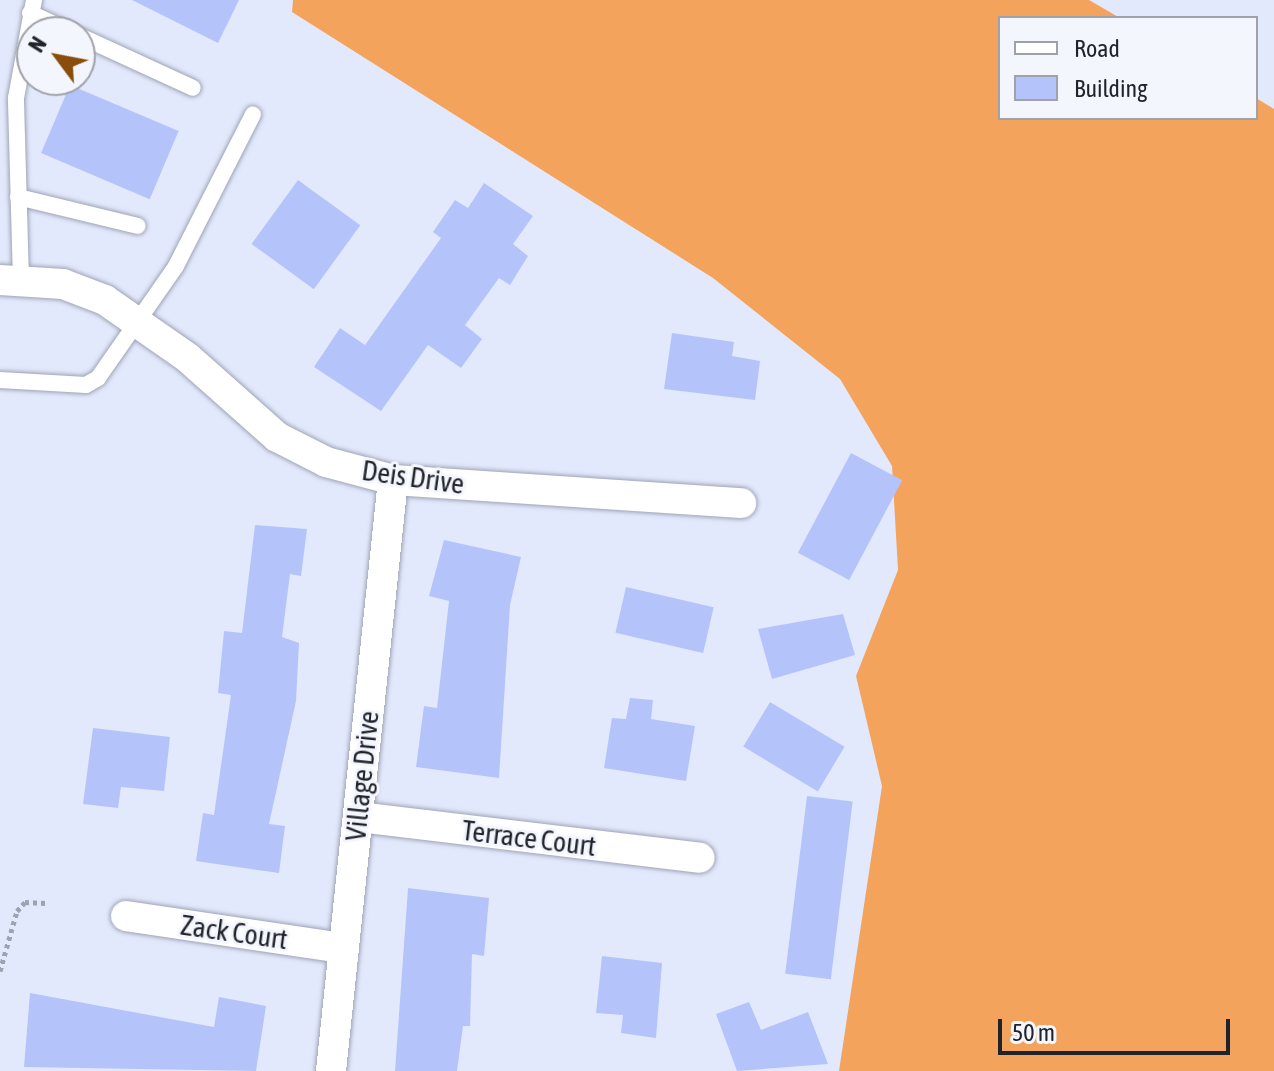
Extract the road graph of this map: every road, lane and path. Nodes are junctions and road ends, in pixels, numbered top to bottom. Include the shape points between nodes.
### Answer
1 (32, 6) edge
2 (96, 43) edge
3 (193, 88) dead end
4 (253, 114) dead end
5 (18, 197) junction
6 (138, 226) dead end
7 (10, 280) edge
8 (134, 317) junction
9 (0, 380) edge
10 (393, 480) junction
11 (741, 503) dead end
12 (358, 817) junction
13 (700, 858) dead end
14 (46, 903) dead end
15 (126, 916) dead end
16 (342, 948) junction
17 (0, 971) edge
18 (331, 1071) edge

1 - 5 lane via 16,98
2 - 3 lane
4 - 8 lane via 176,266
5 - 6 lane
5 - 7 lane
7 - 8 street, Deis Drive via 63,284
8 - 9 lane via 98,378 86,385
8 - 10 street, Deis Drive via 277,437 326,462
10 - 11 street, Deis Drive
10 - 12 street, Village Drive
12 - 13 street, Terrace Court
12 - 16 street, Village Drive
14 - 17 path via 25,902 17,911
15 - 16 street, Zack Court
16 - 18 street, Village Drive

